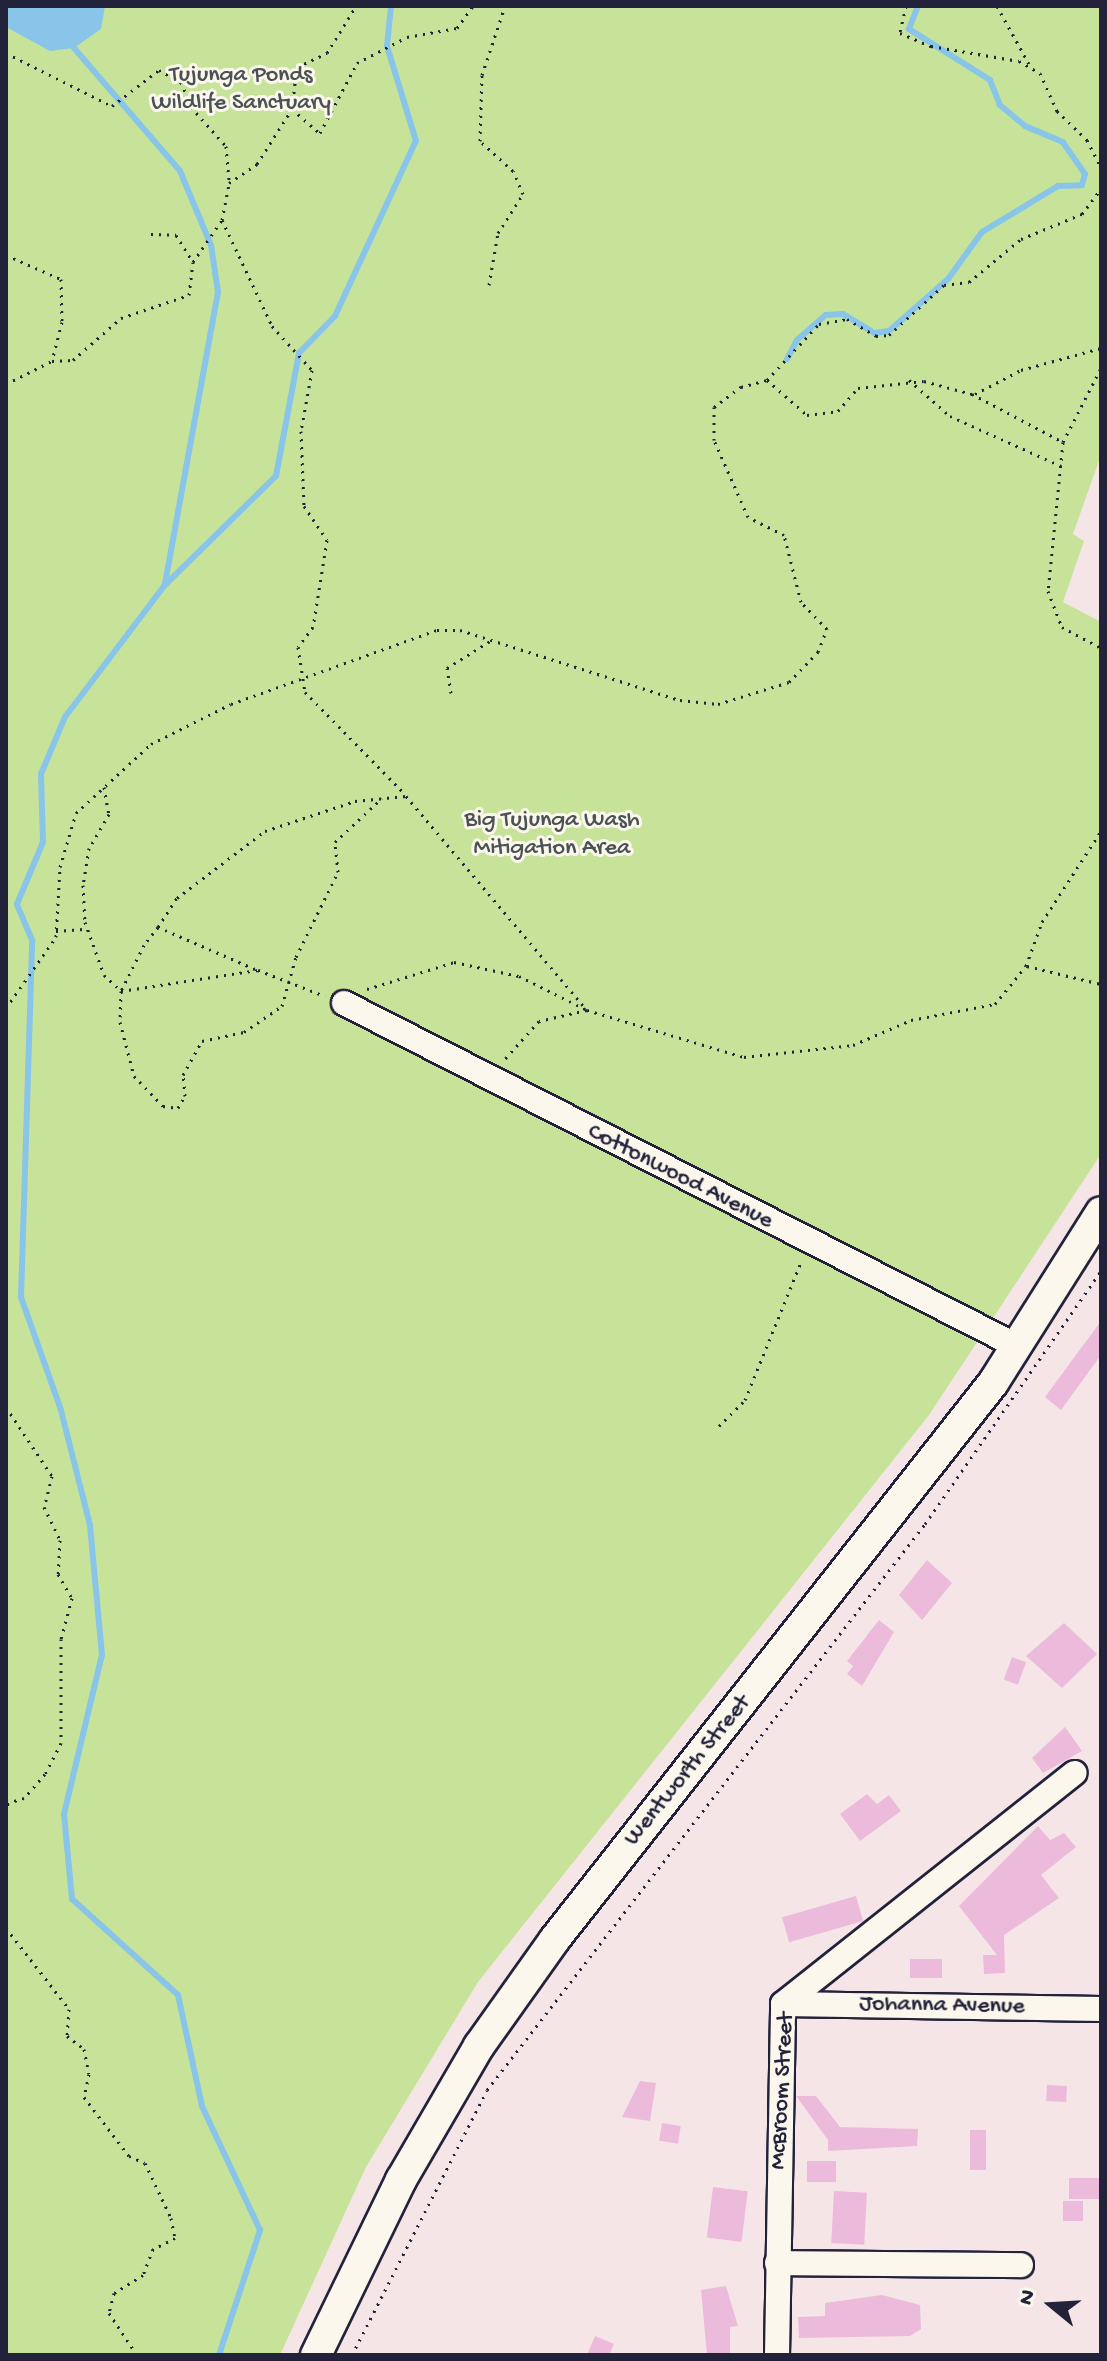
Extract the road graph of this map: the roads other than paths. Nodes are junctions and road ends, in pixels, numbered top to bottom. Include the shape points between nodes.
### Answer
1 (344, 1003) road end
2 (1101, 1212) edge
3 (1017, 1346) junction
4 (1074, 1773) dead end
5 (783, 2004) junction
6 (1101, 2009) edge
7 (777, 2263) junction
8 (1021, 2265) dead end
9 (316, 2355) edge
10 (777, 2355) edge

1 - 3 street, Cottonwood Avenue
2 - 3 main road, Wentworth Street
3 - 9 main road, Wentworth Street via 479,2046 401,2180
4 - 5 street, McBroom Street
5 - 6 street, Johanna Avenue
5 - 7 street, McBroom Street
7 - 8 street
7 - 10 street, McBroom Street

